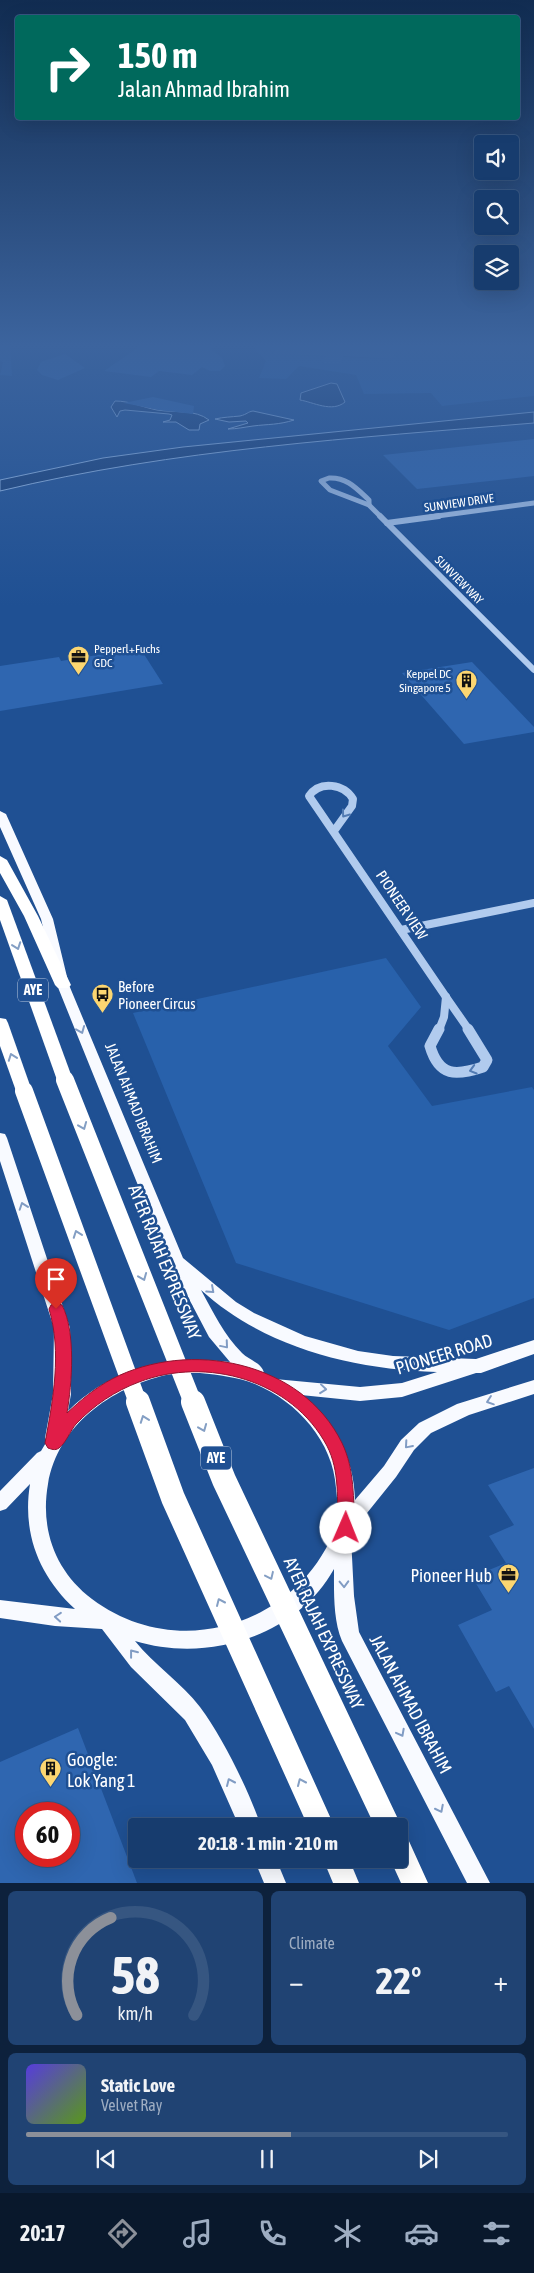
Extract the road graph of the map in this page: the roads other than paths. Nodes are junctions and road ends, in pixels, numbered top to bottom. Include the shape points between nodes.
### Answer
1 (534, 503) edge
2 (369, 505) junction
3 (387, 523) junction
4 (534, 670) edge
5 (0, 814) edge
6 (334, 831) junction
7 (0, 860) edge
8 (0, 900) edge
9 (534, 903) edge
10 (401, 930) junction
11 (63, 985) junction
12 (446, 997) junction
13 (0, 1023) edge
14 (0, 1138) edge
15 (175, 1257) junction
16 (534, 1347) edge
17 (481, 1366) junction
18 (272, 1383) junction
19 (534, 1386) edge
20 (52, 1447) junction
21 (0, 1503) edge
22 (344, 1532) junction
23 (0, 1608) edge
24 (108, 1621) junction
25 (246, 1818) edge
26 (317, 1818) edge
27 (384, 1818) edge
28 (268, 1868) edge
29 (340, 1868) edge
30 (408, 1868) edge
31 (276, 1883) edge
32 (346, 1883) edge
33 (415, 1883) edge
34 (479, 1883) edge

1 - 3 street, SUNVIEW DRIVE
2 - 2 street, SUNVIEW WAY via 330,490 321,481 345,479 369,500
2 - 3 street, SUNVIEW WAY
3 - 4 street, SUNVIEW WAY
5 - 11 main road, JALAN AHMAD IBRAHIM via 47,919
6 -> 6 street, PIONEER VIEW via 309,796 315,790 341,787 354,799
6 - 10 street, PIONEER VIEW
7 - 11 highway
8 -> 27 highway, AYER RAJAH EXPRESSWAY / AYE, bridge via 65,1080 224,1480
9 - 10 street
10 - 12 street, PIONEER VIEW
11 -> 15 main road, JALAN AHMAD IBRAHIM
12 -> 12 street, PIONEER VIEW via 486,1056 483,1067 453,1074 444,1070 435,1058 430,1046 444,1022
26 -> 13 highway, bridge via 173,1498
20 -> 14 main road via 62,1394 62,1328
15 -> 17 main road via 248,1318 290,1337 344,1354 392,1363
15 -> 18 main road, JALAN AHMAD IBRAHIM via 214,1332 236,1358
16 - 17 main road, PIONEER ROAD
18 -> 17 main road, PIONEER ROAD via 360,1394 394,1391
18 - 20 main road via 241,1371 210,1366 179,1366 148,1372 119,1383 92,1399 70,1420
18 - 22 main road, JALAN AHMAD IBRAHIM via 296,1398 318,1420 335,1445 344,1474
19 -> 22 main road via 447,1416 424,1429 405,1446 387,1476
20 - 21 main road
20 - 24 main road via 39,1476 35,1509 40,1542 55,1573 72,1594
22 - 24 main road via 328,1564 307,1591 281,1612 249,1629 214,1638 177,1640 141,1634
22 -> 34 main road, JALAN AHMAD IBRAHIM via 344,1596 349,1634
24 -> 23 main road
25 -> 24 main road via 219,1758 192,1712 138,1660
28 - 31 main road
29 - 32 highway
30 - 33 highway

